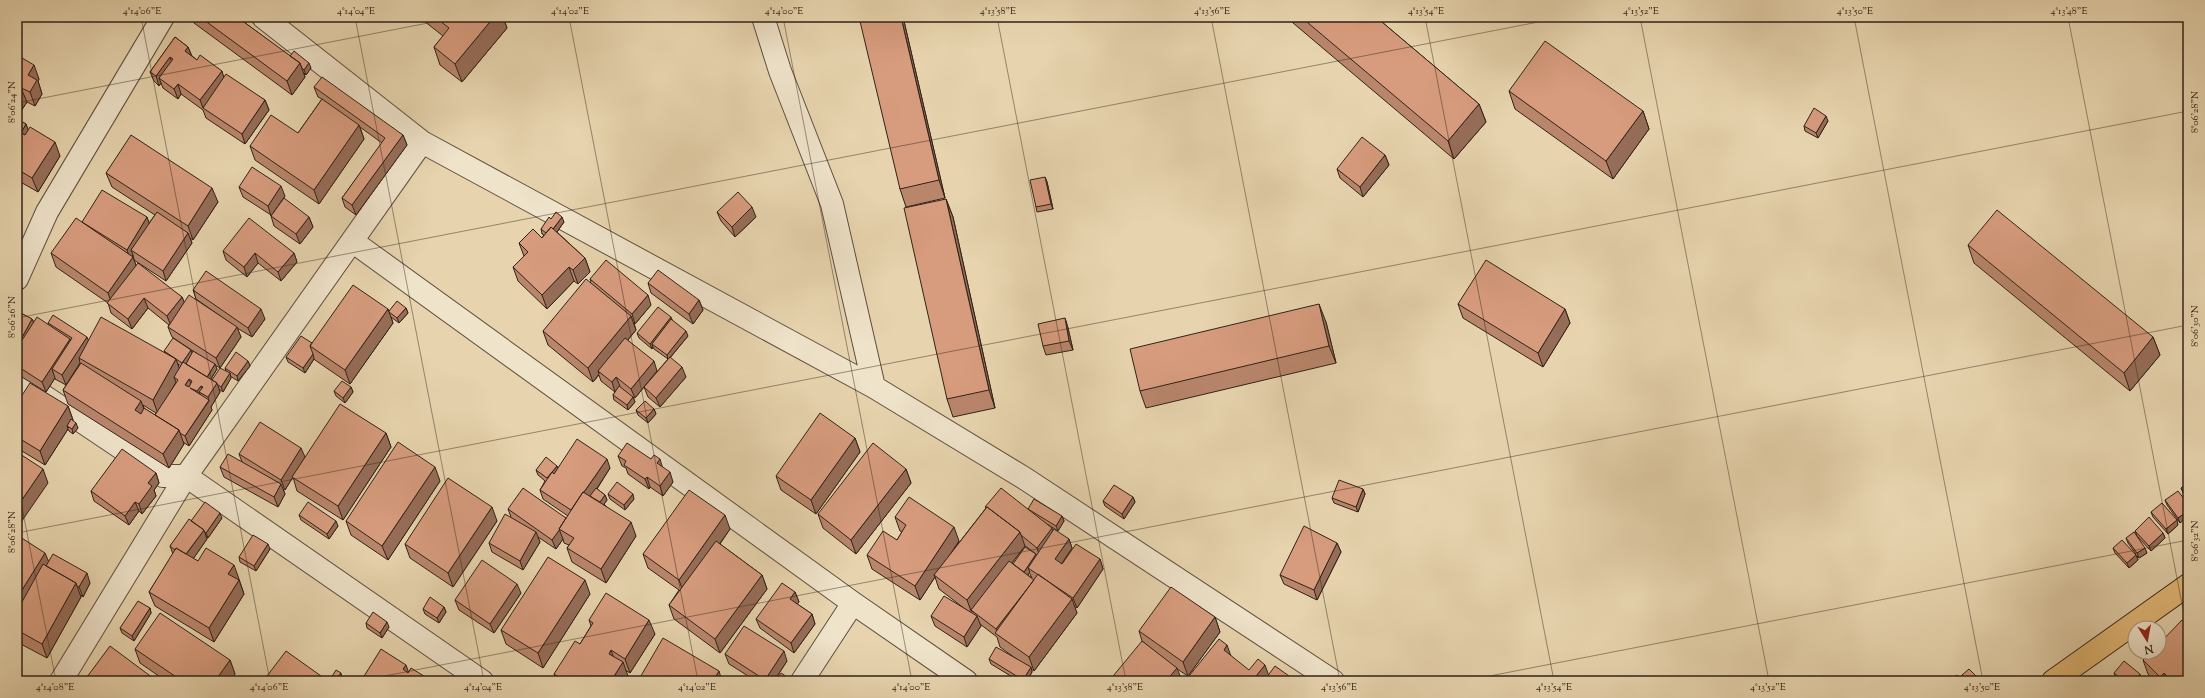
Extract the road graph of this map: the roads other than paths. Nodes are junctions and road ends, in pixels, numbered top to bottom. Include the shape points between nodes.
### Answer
1 (163, 17) edge
2 (263, 17) edge
3 (763, 17) edge
4 (422, 142) junction
5 (352, 241) junction
6 (17, 279) edge
7 (17, 378) edge
8 (874, 387) junction
9 (186, 476) junction
10 (2188, 586) edge
11 (853, 603) junction
12 (470, 678) edge
13 (61, 681) edge
14 (802, 681) edge
15 (966, 681) edge
16 (1333, 681) edge
17 (2053, 681) edge

1 - 6 street via 47,212
2 - 4 street
3 - 8 street via 780,71 832,204
4 - 5 street
4 - 8 street
5 - 9 street
5 - 11 street
7 - 9 street via 163,476
8 - 16 street via 1024,478
9 - 12 street
9 - 13 street
10 - 17 main road
11 - 14 street
11 - 15 street

